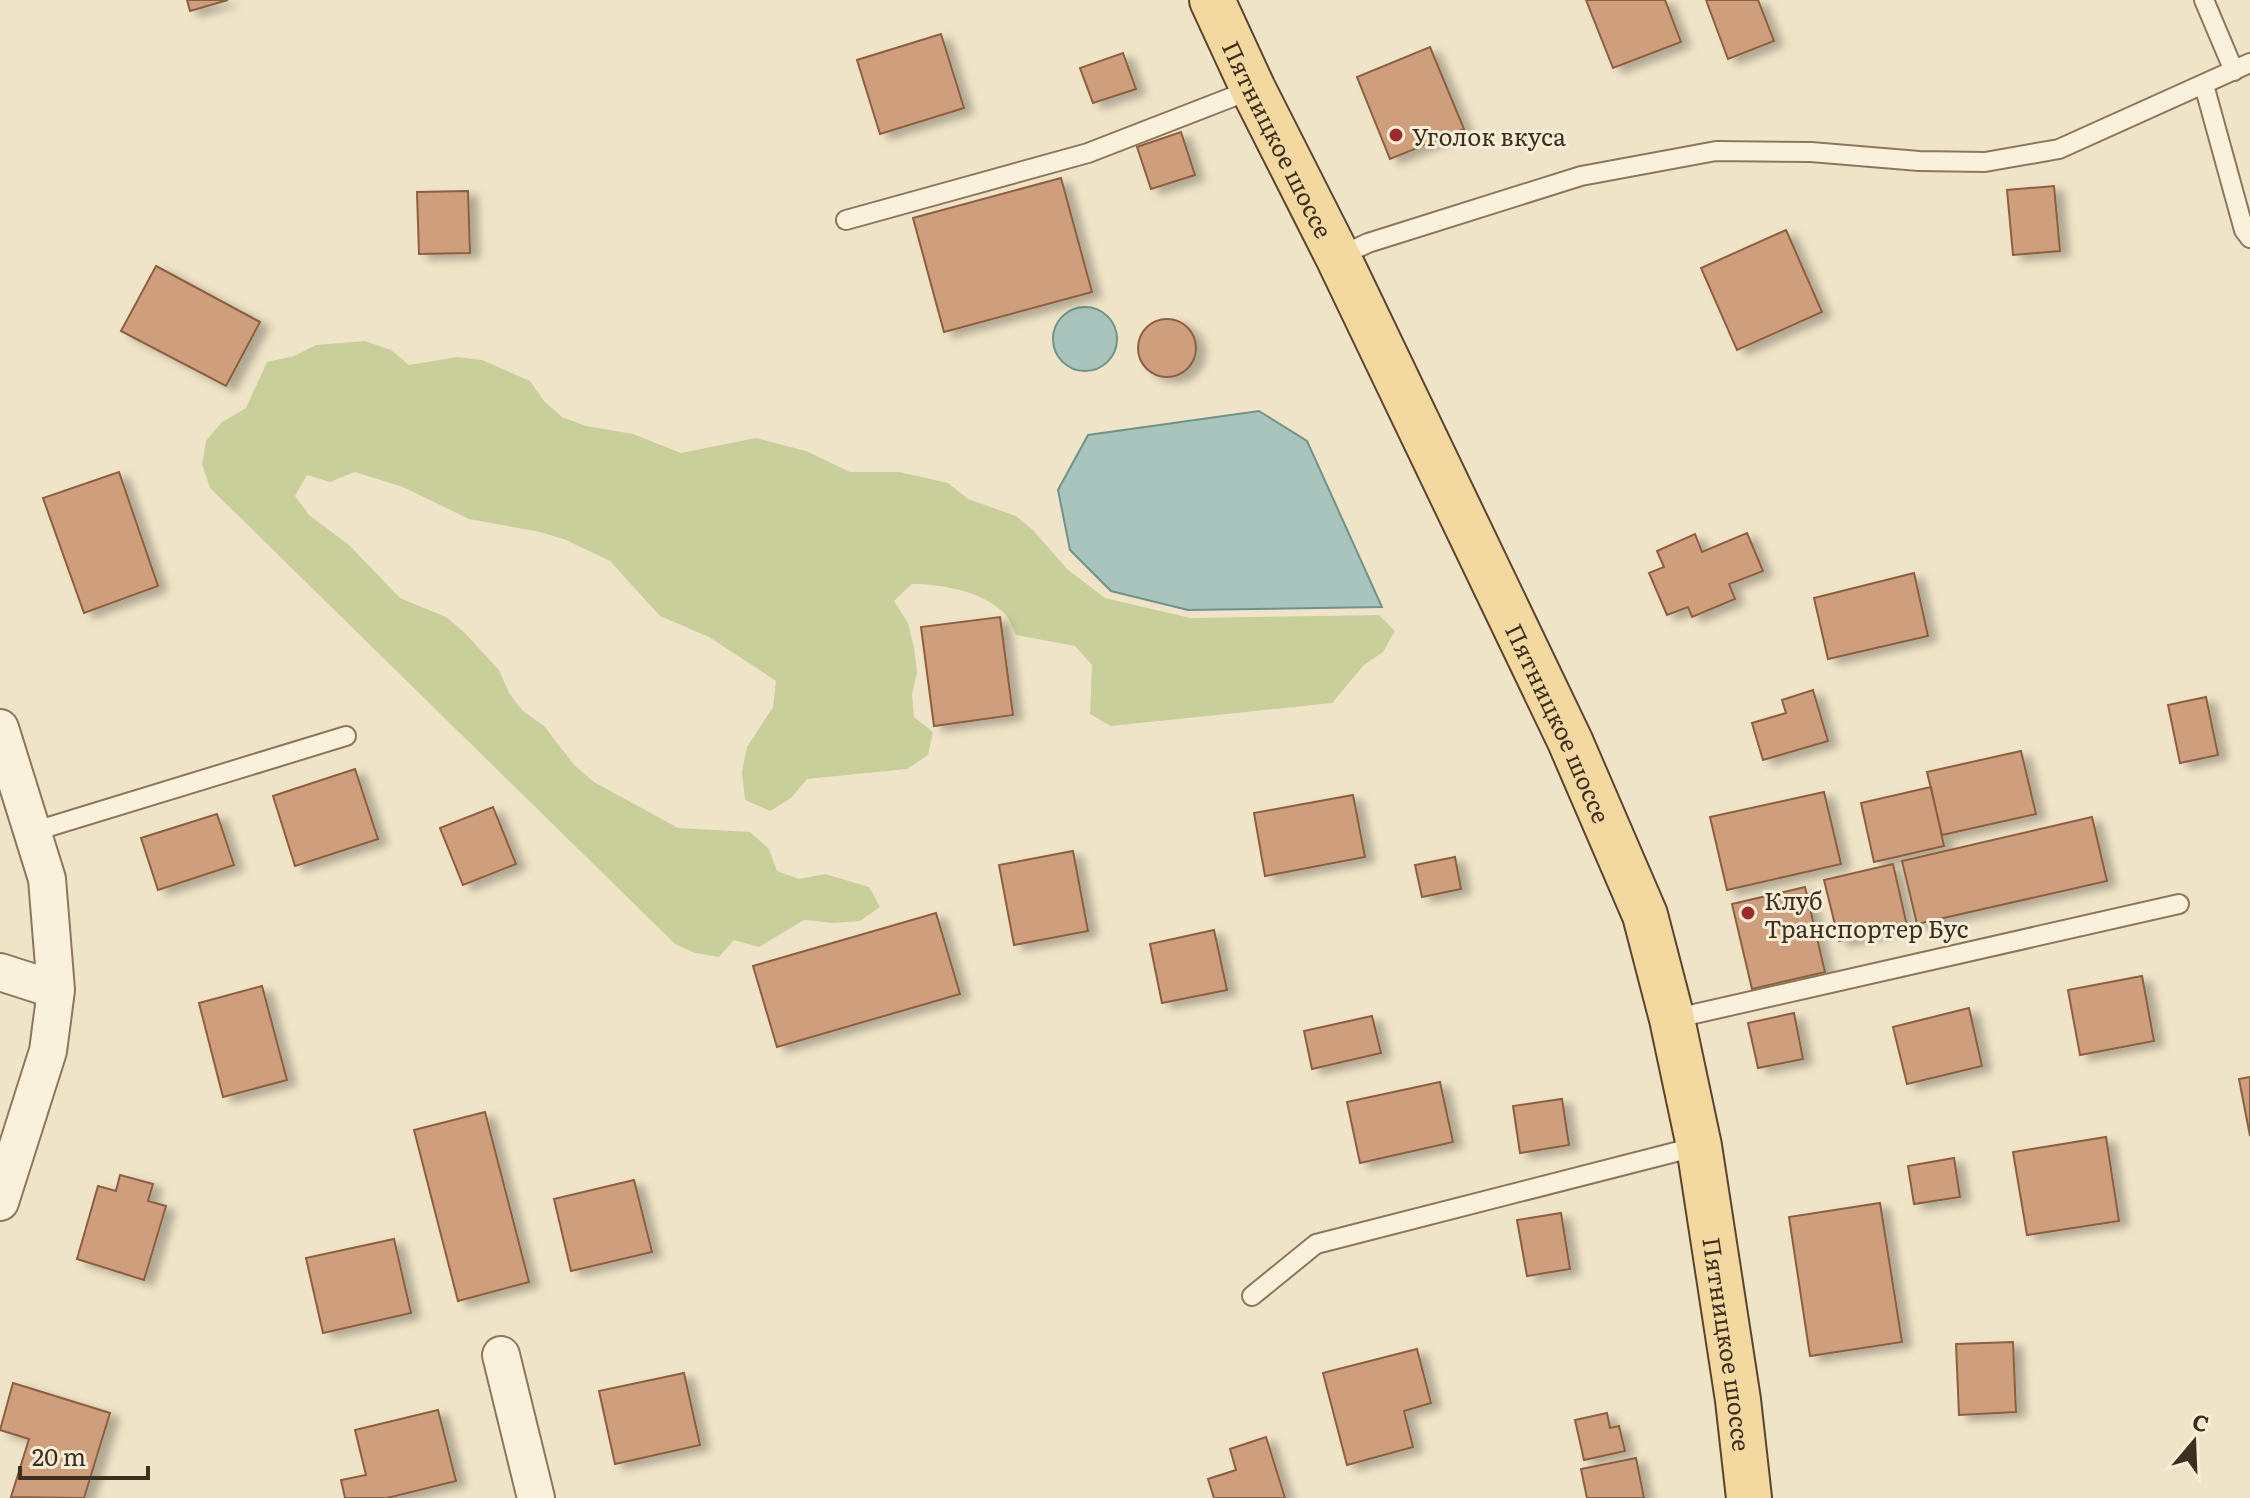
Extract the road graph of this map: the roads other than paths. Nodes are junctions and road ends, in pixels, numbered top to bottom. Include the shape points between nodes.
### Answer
1 (1212, 0) edge
2 (2204, 0) edge
3 (2242, 67) edge
4 (2204, 85) junction
5 (1253, 89) junction
6 (846, 220) dead end
7 (2250, 238) edge
8 (1338, 257) junction
9 (0, 728) edge
10 (346, 736) dead end
11 (32, 832) junction
12 (2179, 904) dead end
13 (0, 972) edge
14 (56, 990) junction
15 (1672, 1019) junction
16 (1699, 1146) junction
17 (0, 1202) edge
18 (1252, 1296) dead end
19 (501, 1355) dead end
20 (536, 1498) edge
21 (1749, 1498) edge

1 - 5 main road, Пятницкое шоссе
2 - 3 lane
3 - 4 lane
4 - 7 lane
4 - 8 lane via 2059,149 1985,162 1716,151 1581,176
5 - 6 lane via 1088,153
5 - 8 main road, Пятницкое шоссе
8 - 15 main road, Пятницкое шоссе via 1570,741 1645,915
9 - 11 street
10 - 11 lane
11 - 14 street via 47,879
12 - 15 lane
13 - 14 street
14 - 17 street via 48,1051
15 - 16 main road, Пятницкое шоссе
16 - 18 lane via 1316,1244
16 - 21 main road, Пятницкое шоссе
19 - 20 street

